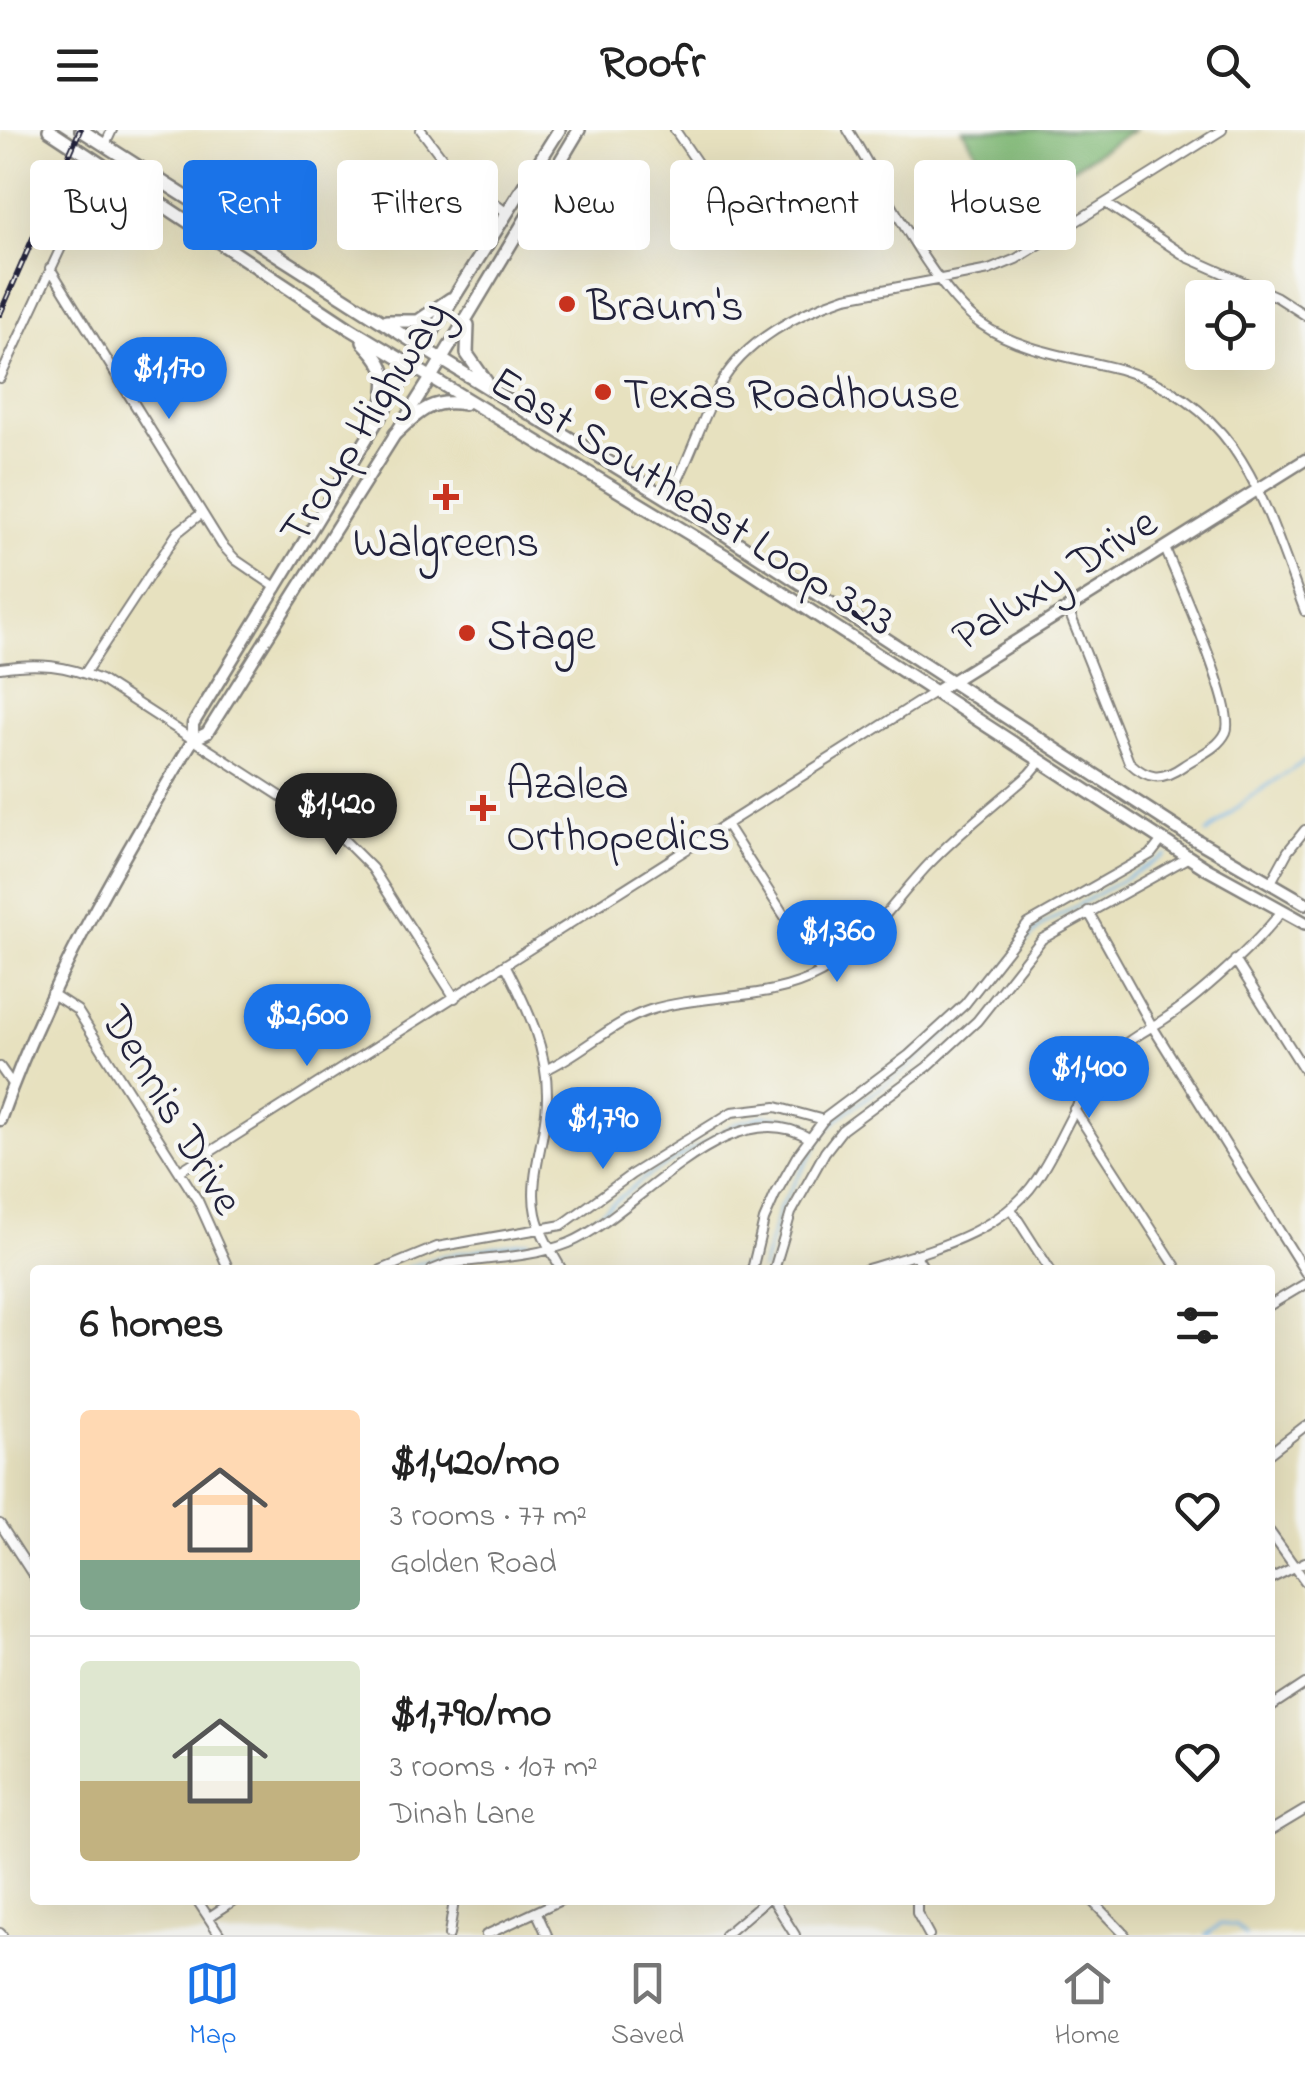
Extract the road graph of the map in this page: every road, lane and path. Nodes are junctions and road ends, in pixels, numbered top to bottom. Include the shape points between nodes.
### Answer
1 (49, 130) edge
2 (82, 130) edge
3 (112, 130) edge
4 (421, 130) edge
5 (559, 130) edge
6 (579, 130) edge
7 (675, 130) edge
8 (848, 130) edge
9 (1222, 130) edge
10 (105, 145) junction
11 (94, 160) edge
12 (695, 160) edge
13 (1107, 204) junction
14 (163, 205) edge
15 (507, 213) junction
16 (59, 250) edge
17 (50, 268) junction
18 (941, 280) junction
19 (457, 294) junction
20 (472, 312) junction
21 (1305, 315) edge
22 (378, 319) junction
23 (349, 328) junction
24 (422, 348) junction
25 (442, 360) junction
26 (411, 366) junction
27 (0, 378) edge
28 (430, 379) junction
29 (494, 392) junction
30 (474, 406) junction
31 (380, 417) junction
32 (396, 434) junction
33 (1305, 460) edge
34 (1258, 490) junction
35 (668, 499) junction
36 (202, 513) junction
37 (1165, 548) junction
38 (277, 588) junction
39 (1068, 608) junction
40 (1305, 611) edge
41 (0, 668) edge
42 (84, 673) junction
43 (950, 682) junction
44 (936, 691) junction
45 (194, 740) junction
46 (1040, 760) junction
47 (726, 826) junction
48 (1305, 830) edge
49 (1162, 840) junction
50 (1188, 857) junction
51 (1270, 884) junction
52 (1305, 903) edge
53 (1088, 911) junction
54 (1281, 912) junction
55 (1305, 924) edge
56 (1235, 960) junction
57 (506, 966) junction
58 (821, 973) junction
59 (50, 993) junction
60 (455, 998) junction
61 (1152, 1026) junction
62 (0, 1067) edge
63 (546, 1070) junction
64 (1305, 1071) edge
65 (12, 1084) junction
66 (1074, 1109) junction
67 (0, 1120) edge
68 (824, 1120) junction
69 (809, 1138) junction
70 (180, 1171) junction
71 (1011, 1208) junction
72 (542, 1229) junction
73 (550, 1249) junction
74 (915, 1254) junction
75 (227, 1265) edge
76 (393, 1265) edge
77 (444, 1265) edge
78 (559, 1265) edge
79 (753, 1265) edge
80 (775, 1265) edge
81 (881, 1265) edge
82 (922, 1265) edge
83 (1047, 1265) edge
84 (1175, 1265) edge
85 (1305, 1272) edge
86 (1305, 1284) edge
87 (1275, 1301) edge
88 (1305, 1426) edge
89 (1275, 1448) edge
90 (0, 1524) edge
91 (1275, 1539) edge
92 (1305, 1562) edge
93 (1296, 1567) junction
94 (30, 1568) edge
95 (1275, 1577) edge
96 (1305, 1581) edge
97 (1305, 1684) edge
98 (1275, 1703) edge
99 (1305, 1810) edge
100 (1275, 1828) edge
101 (201, 1905) edge
102 (227, 1905) edge
103 (453, 1905) edge
104 (551, 1905) edge
105 (763, 1905) edge
106 (773, 1905) edge
107 (917, 1905) edge
108 (1096, 1905) edge
109 (538, 1912) junction
110 (209, 1917) junction
111 (220, 1935) edge
112 (449, 1935) edge
113 (486, 1935) edge
114 (547, 1935) edge
115 (726, 1935) edge
116 (795, 1935) edge
117 (929, 1935) edge
118 (1125, 1935) edge

1 - 11 highway, East Southeast Loop 323
2 - 10 highway, East Southeast Loop 323
3 - 10 street
4 - 15 street via 452,171
5 - 15 highway, Troup Highway
6 - 20 highway, Troup Highway
7 - 12 street
8 - 18 street
9 - 13 street
10 - 22 highway, East Southeast Loop 323
13 - 18 street via 1016,259
13 - 21 street via 1188,257
14 - 23 highway, East Southeast Loop 323
15 - 19 highway, Troup Highway
16 - 17 street
17 - 27 street
17 - 36 street
18 - 34 street via 968,313 997,334 1130,373 1169,392 1223,432
18 - 35 street via 824,304 763,339 722,381
19 - 22 highway via 417,322
19 - 24 highway, Troup Highway
20 - 25 highway, Troup Highway
20 - 29 highway via 466,354
22 - 24 highway, East Southeast Loop 323
23 - 26 highway, East Southeast Loop 323
23 - 31 highway via 385,371
24 - 25 highway, East Southeast Loop 323
24 - 26 highway, Troup Highway
25 - 28 highway, Troup Highway
25 - 29 highway, East Southeast Loop 323
26 - 28 highway, East Southeast Loop 323
26 - 31 main road, Troup Highway
28 - 30 highway, East Southeast Loop 323
28 - 32 main road, Troup Highway
29 - 35 highway, East Southeast Loop 323
30 - 32 highway via 430,404
30 - 44 highway, East Southeast Loop 323
31 - 38 main road, Troup Highway
32 - 45 main road, Troup Highway via 207,733
33 - 34 main road, Paluxy Drive
34 - 37 main road, Paluxy Drive
34 - 40 street
35 - 43 highway, East Southeast Loop 323
36 - 38 street via 236,560
36 - 42 street via 178,532
37 - 39 main road, Paluxy Drive
37 - 39 street via 1229,723 1219,742 1170,776 1146,776 1124,753
38 - 45 main road, Troup Highway via 193,724
39 - 43 main road, Paluxy Drive
41 - 42 street via 48,663
42 - 45 street
43 - 44 main road, Paluxy Drive
43 - 51 highway, East Southeast Loop 323
44 - 46 highway, East Southeast Loop 323
44 - 47 street, Paluxy Drive
45 - 59 main road, Troup Highway via 96,902
45 - 60 street via 316,818 361,856
46 - 49 highway, East Southeast Loop 323
46 - 58 street via 930,863 849,953
47 - 57 street, Paluxy Drive
47 - 58 street
48 - 51 street
49 - 50 highway, East Southeast Loop 323
49 - 68 street via 1151,854 1028,924 965,1004
50 - 53 street
50 - 54 highway, East Southeast Loop 323
51 - 52 highway, East Southeast Loop 323
53 - 61 street
53 - 80 street via 1042,939 977,1021 835,1138 791,1213
54 - 55 highway, East Southeast Loop 323
54 - 56 street
56 - 61 street
56 - 64 street
57 - 60 street, Paluxy Drive
57 - 63 street via 530,1013
58 - 63 street via 779,989 655,1008 605,1030
59 - 65 main road, Troup Highway
59 - 70 street, Dennis Drive via 77,1010
60 - 70 street, Paluxy Drive
61 - 66 street via 1106,1062
61 - 85 street
62 - 65 street
63 - 72 street via 535,1186
65 - 67 main road, Troup Highway
66 - 71 street via 1036,1180
66 - 84 street
68 - 69 street
68 - 72 street via 768,1106 732,1112 580,1214
69 - 73 street via 779,1126 731,1136 598,1227
69 - 79 street via 767,1211
70 - 75 street, Dennis Drive
71 - 74 street
71 - 83 street
72 - 73 street
72 - 76 street via 437,1247
73 - 77 street
73 - 78 street
74 - 81 street
74 - 82 street
86 - 87 street
88 - 89 street
90 - 94 street
91 - 93 street
92 - 93 street
93 - 95 street
93 - 96 street
97 - 98 street
99 - 100 street
101 - 110 street
102 - 110 street
103 - 112 street
104 - 109 street
105 - 115 street
106 - 116 street
107 - 117 street
108 - 118 street
109 - 113 street
109 - 114 street
110 - 111 street

